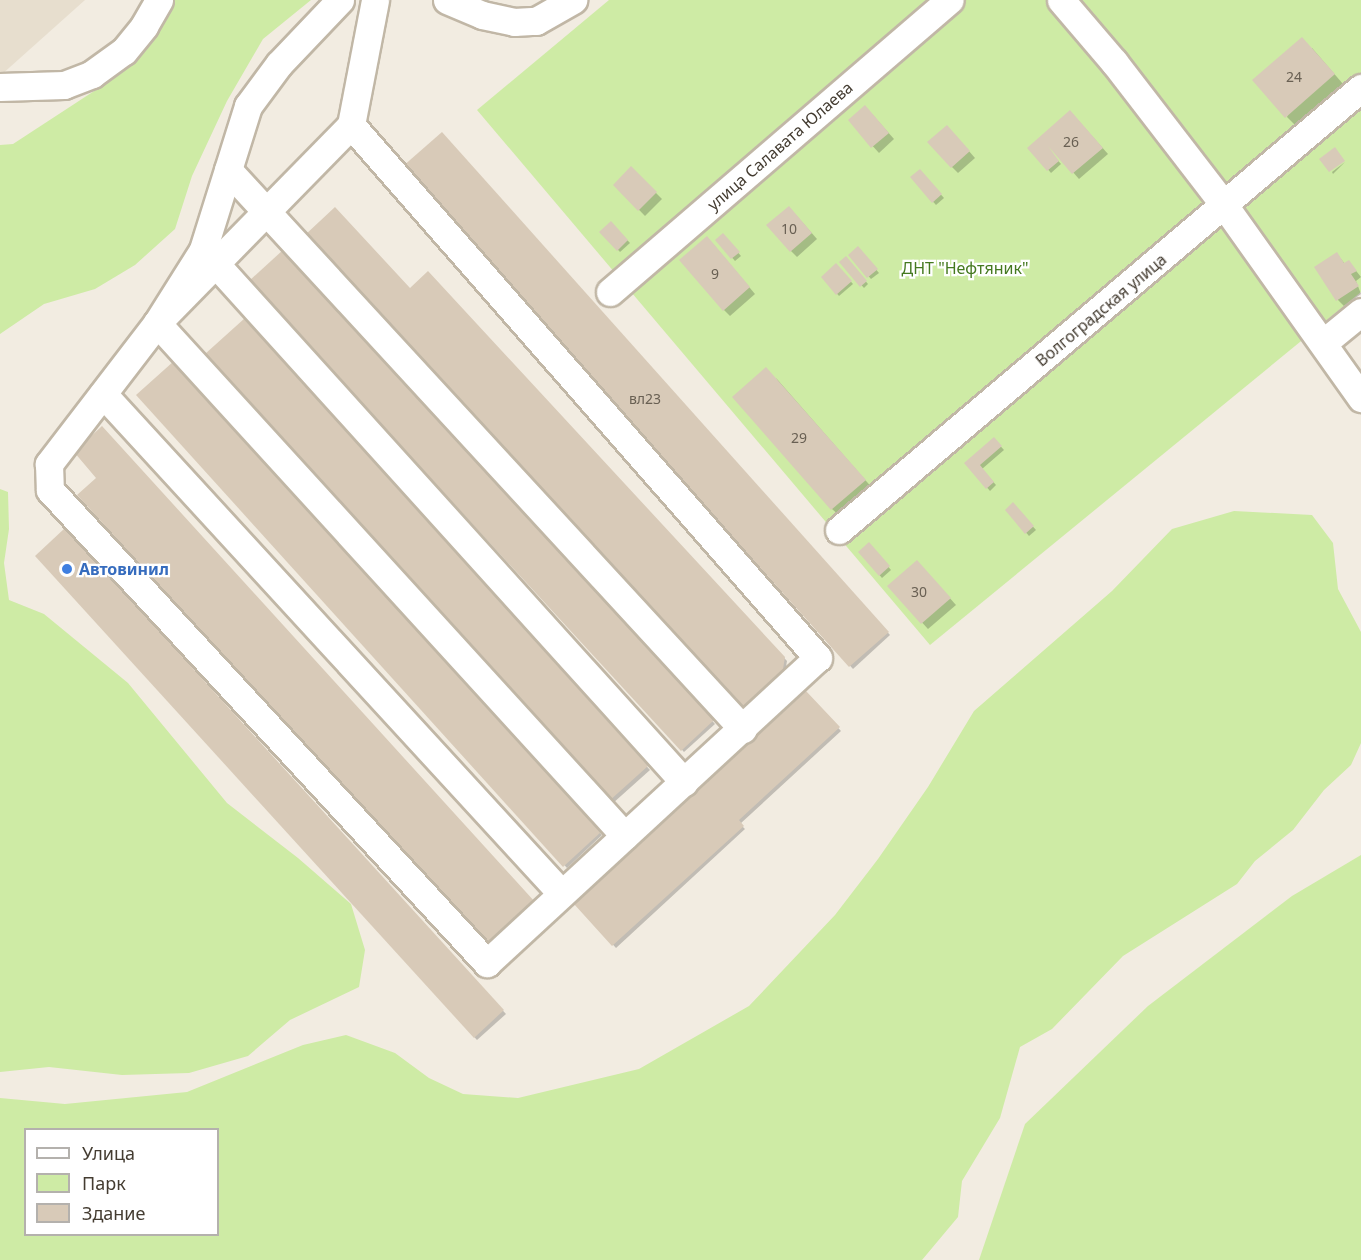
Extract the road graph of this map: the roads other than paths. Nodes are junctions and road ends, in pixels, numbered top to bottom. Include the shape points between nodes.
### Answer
1 (159, 0) edge
2 (340, 0) edge
3 (375, 0) edge
4 (447, 0) edge
5 (573, 0) edge
6 (950, 0) edge
7 (1061, 0) edge
8 (0, 87) edge
9 (1361, 88) edge
10 (351, 125) junction
11 (228, 170) junction
12 (1224, 206) junction
13 (266, 211) junction
14 (209, 257) junction
15 (610, 292) dead end
16 (1361, 312) edge
17 (157, 323) junction
18 (1323, 343) junction
19 (103, 394) junction
20 (1361, 398) edge
21 (839, 530) dead end
22 (743, 729) junction
23 (684, 782) junction
24 (625, 836) junction
25 (561, 894) junction

1 - 8 street via 124,51 92,74 64,85
2 - 11 street via 279,64 249,106
3 - 10 street
4 - 5 street via 482,15 514,22 536,21
6 - 15 street, улица Салавата Юлаева
7 - 12 street via 1114,62
9 - 12 street, Волгоградская улица
10 - 13 street
10 - 22 street via 818,658
11 - 13 street
11 - 14 street
12 - 18 street
12 - 21 street, Волгоградская улица
13 - 14 street
13 - 22 street
14 - 17 street
14 - 23 street
16 - 18 street
17 - 19 street
17 - 24 street
18 - 20 street
19 - 25 street
19 - 25 street via 49,464 50,490 487,963
22 - 23 street
23 - 24 street
24 - 25 street

